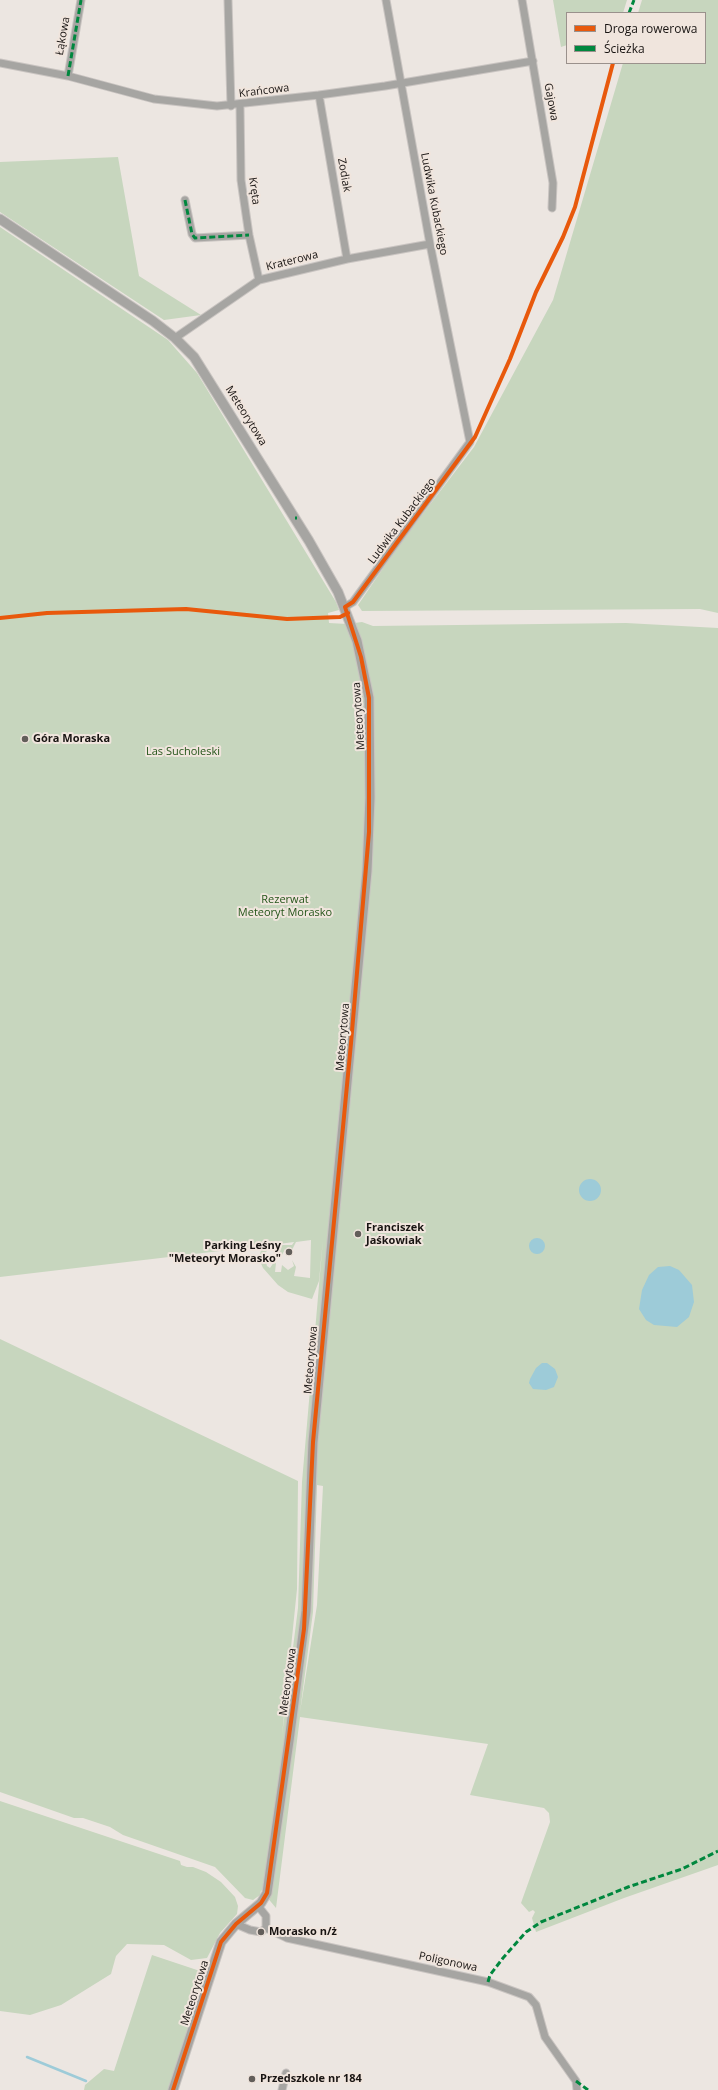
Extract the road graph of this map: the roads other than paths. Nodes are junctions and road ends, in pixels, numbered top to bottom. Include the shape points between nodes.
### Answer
1 (81, 0) edge
2 (228, 0) edge
3 (386, 0) edge
4 (522, 0) edge
5 (533, 61) junction
6 (0, 63) edge
7 (68, 76) junction
8 (401, 84) junction
9 (319, 96) junction
10 (240, 105) junction
11 (231, 106) junction
12 (185, 200) dead end
13 (552, 208) dead end
14 (0, 219) edge
15 (249, 235) junction
16 (430, 244) junction
17 (347, 259) junction
18 (259, 280) junction
19 (175, 338) junction
20 (345, 607) junction
21 (258, 1906) junction
22 (236, 1924) junction
23 (266, 1928) junction
24 (286, 2073) dead end
25 (173, 2090) edge
26 (282, 2090) edge
27 (577, 2090) edge

1 - 7 street, Łąkowa
2 - 11 street
3 - 8 street, Ludwika Kubackiego
4 - 5 street, Gajowa
5 - 8 street, Krańcowa
5 - 13 street, Gajowa via 553,184
6 - 7 street, Krańcowa
7 - 11 street, Krańcowa via 154,99 197,105
8 - 9 street, Krańcowa
8 - 16 street, Ludwika Kubackiego
9 - 10 street, Krańcowa
9 - 17 street, Zodiak
10 - 11 street, Krańcowa
10 - 15 street, Kręta via 240,170
12 - 15 street via 194,238
14 - 19 street, Meteorytowa
15 - 18 street, Kręta
16 - 17 street, Kraterowa
16 - 20 street, Ludwika Kubackiego via 470,442 357,596
17 - 18 street, Kraterowa
18 - 19 street, Kraterowa
19 - 20 street, Meteorytowa via 190,351 202,368 296,518
20 - 21 street, Meteorytowa via 362,657 369,698 370,798 367,871 314,1434 306,1612 268,1888 266,1897
21 - 22 street, Meteorytowa
21 - 23 street via 266,1916
22 - 23 street, Poligonowa via 261,1932
22 - 25 street, Meteorytowa via 220,1946
23 - 27 street, Poligonowa via 287,1938 488,1982 529,1997 536,2005 545,2037 576,2081
24 - 26 street

